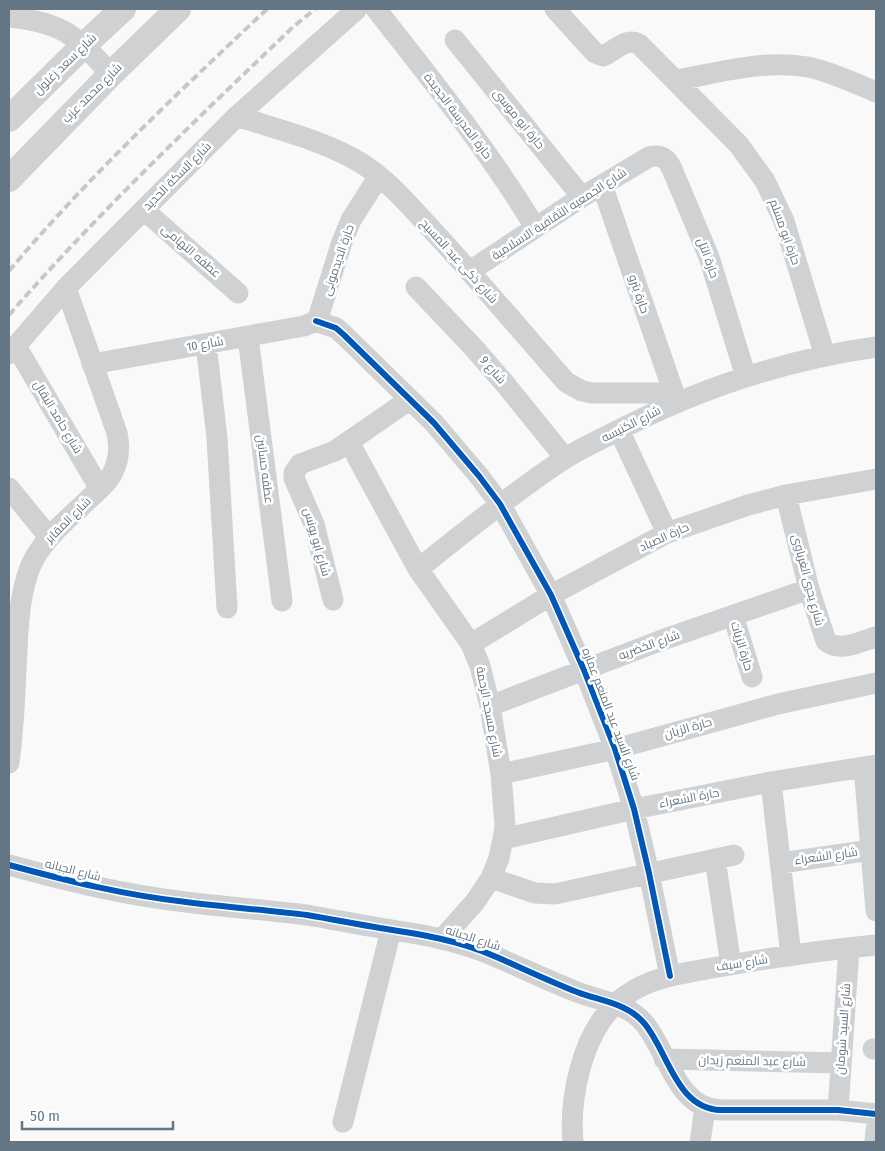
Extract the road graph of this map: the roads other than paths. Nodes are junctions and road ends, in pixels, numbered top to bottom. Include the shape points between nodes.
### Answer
1 (123, 9) edge
2 (178, 9) edge
3 (357, 9) edge
4 (376, 9) edge
5 (555, 9) edge
6 (36, 14) edge
7 (9, 17) edge
8 (455, 40) dead end
9 (84, 45) junction
10 (111, 74) junction
11 (52, 76) junction
12 (676, 80) junction
13 (876, 92) edge
14 (79, 105) junction
15 (237, 116) junction
16 (9, 119) edge
17 (649, 157) joint
18 (379, 176) junction
19 (9, 179) edge
20 (602, 185) junction
21 (582, 197) junction
22 (144, 210) junction
23 (535, 227) junction
24 (470, 271) junction
25 (416, 287) dead end
26 (66, 288) junction
27 (238, 293) dead end
28 (316, 321) junction
29 (248, 337) junction
30 (206, 344) junction
31 (876, 347) edge
32 (12, 350) edge
33 (825, 356) junction
34 (92, 364) junction
35 (746, 377) junction
36 (675, 397) junction
37 (409, 400) junction
38 (619, 430) junction
39 (349, 442) junction
40 (565, 458) junction
41 (876, 479) edge
42 (9, 488) edge
43 (100, 488) junction
44 (786, 494) junction
45 (500, 504) junction
46 (667, 533) junction
47 (49, 537) junction
48 (418, 569) junction
49 (809, 589) junction
50 (551, 596) junction
51 (332, 600) dead end
52 (282, 601) dead end
53 (227, 608) dead end
54 (733, 615) junction
55 (876, 637) edge
56 (472, 644) junction
57 (584, 670) junction
58 (752, 677) dead end
59 (876, 683) edge
60 (12, 701) edge
61 (490, 706) junction
62 (615, 749) junction
63 (9, 763) edge
64 (870, 766) edge
65 (501, 774) junction
66 (771, 782) junction
67 (634, 809) junction
68 (503, 839) junction
69 (871, 850) junction
70 (781, 862) junction
71 (9, 865) edge
72 (650, 874) junction
73 (492, 878) junction
74 (876, 911) edge
75 (391, 930) junction
76 (442, 939) junction
77 (876, 945) edge
78 (849, 948) junction
79 (791, 956) junction
80 (731, 965) junction
81 (670, 976) junction
82 (615, 1004) junction
83 (664, 1059) junction
84 (841, 1063) junction
85 (705, 1108) junction
86 (838, 1110) junction
87 (876, 1114) edge
88 (343, 1122) dead end
89 (876, 1130) edge
90 (574, 1142) edge
91 (700, 1142) edge
92 (875, 1142) edge

1 - 9 street, شارع سعد زغلول
2 - 10 street, شارع محمد عزب
3 - 15 street, شارع السكة الحديد
4 - 23 street, حارة المدرسة الجديدة via 476,138
5 - 12 street, حارة ابو مسلم via 595,53 604,56 628,41 634,41
6 - 7 street
6 - 9 street
8 - 21 street, حارة ابو موسى
9 - 10 street
9 - 11 street, شارع سعد زغلول
10 - 14 street, شارع محمد عزب
11 - 14 street
11 - 16 street, شارع سعد زغلول
12 - 13 street via 766,65 786,65 828,72
12 - 33 street, حارة ابو مسلم via 739,145 765,181 784,221
14 - 19 street, شارع محمد عزب
15 - 18 street, شارع ذكى عبد المسيح via 325,145
15 - 22 street, شارع السكة الحديد
17 - 20 street, شارع الجمعيه الثقافية الاسلامية
17 - 35 street, حارة التل via 661,156 672,169 709,257
18 - 24 street, شارع ذكى عبد المسيح
18 - 28 street, حارة الديدمونى via 351,220
20 - 21 street, شارع الجمعيه الثقافية الاسلامية
20 - 36 street, حارة بترو
21 - 23 street, شارع الجمعيه الثقافية الاسلامية
22 - 26 street, شارع السكة الحديد
22 - 27 street, عطفه التهامى
23 - 24 street, شارع الجمعيه الثقافية الاسلامية
24 - 36 street, شارع ذكى عبد المسيح via 573,387 592,393
25 - 40 street, شارع 9 via 495,373
26 - 32 street, شارع السكة الحديد
26 - 34 street, شارع المقابر
28 - 29 street, شارع 10
28 - 37 street, شارع السيد عبد المنعم عماره via 336,328
29 - 30 street, شارع 10
29 - 52 street, عطفه حسانين
30 - 34 street, شارع 10
30 - 53 street via 217,438
31 - 33 street, شارع الكنيسه
32 - 43 street, شارع حامد البقال
33 - 35 street, شارع الكنيسه
34 - 43 street, شارع المقابر via 119,443 115,468
35 - 36 street, شارع الكنيسه
36 - 38 street, شارع الكنيسه
37 - 39 street
37 - 45 street, شارع السيد عبد المنعم عماره via 434,423
38 - 40 street, شارع الكنيسه
38 - 46 street
39 - 48 street, شارع مسجد الرحمة
39 - 51 street, شارع ابو يونس via 305,462 296,468 294,478 314,524
40 - 45 street, شارع الكنيسه
41 - 44 street, حارة الصياد
42 - 47 street
43 - 47 street, شارع المقابر
44 - 46 street, حارة الصياد
44 - 49 street, شارع يحيي الغرباوى
45 - 48 street, شارع الكنيسه
45 - 50 street, شارع السيد عبد المنعم عماره
46 - 50 street, حارة الصياد
47 - 60 street, شارع المقابر via 34,559 25,584
48 - 56 street, شارع مسجد الرحمة
49 - 54 street, شارع الخضريه
49 - 55 street, شارع يحيي الغرباوى via 823,636 830,645 842,647
50 - 56 street, حارة الصياد
50 - 57 street, شارع السيد عبد المنعم عماره
54 - 57 street, شارع الخضريه
54 - 58 street, حارة الزيات
56 - 61 street, شارع مسجد الرحمة
57 - 61 street, شارع الخضريه
57 - 62 street, شارع السيد عبد المنعم عماره
59 - 62 street, حارة الزيان via 778,704
60 - 63 street, شارع المقابر
61 - 65 street, شارع مسجد الرحمة
62 - 65 street, حارة الزيان
62 - 67 street, شارع السيد عبد المنعم عماره
64 - 66 street, حارة الشعراء
64 - 69 street
65 - 68 street, شارع مسجد الرحمة
66 - 67 street, حارة الشعراء
66 - 70 street
67 - 68 street, حارة الشعراء
67 - 72 street, شارع السيد عبد المنعم عماره
68 - 73 street, شارع مسجد الرحمة
69 - 70 street, شارع الشعراء
69 - 74 street
70 - 79 street
71 - 75 street, شارع الجبانه via 95,888 142,896 308,916
72 - 73 street via 555,894 535,892
72 - 80 street via 724,857
72 - 81 street, شارع السيد عبد المنعم عماره
73 - 76 street, شارع مسجد الرحمة
75 - 76 street, شارع الجبانه
75 - 88 street
76 - 82 street, شارع الجبانه
77 - 78 street, شارع سيف
78 - 79 street, شارع سيف
78 - 84 street, شارع السيد شومان
79 - 80 street, شارع سيف
80 - 81 street, شارع سيف
81 - 82 street, شارع سيف via 638,988
82 - 83 street, شارع الجبانه via 645,1024
82 - 90 street, شارع سيف via 595,1032 584,1056 573,1108
83 - 84 street, شارع عبد المنعم زيدان
83 - 85 street, شارع الجبانه via 688,1095
84 - 86 street, شارع السيد شومان
85 - 86 street
85 - 91 street
86 - 87 street
89 - 92 street

